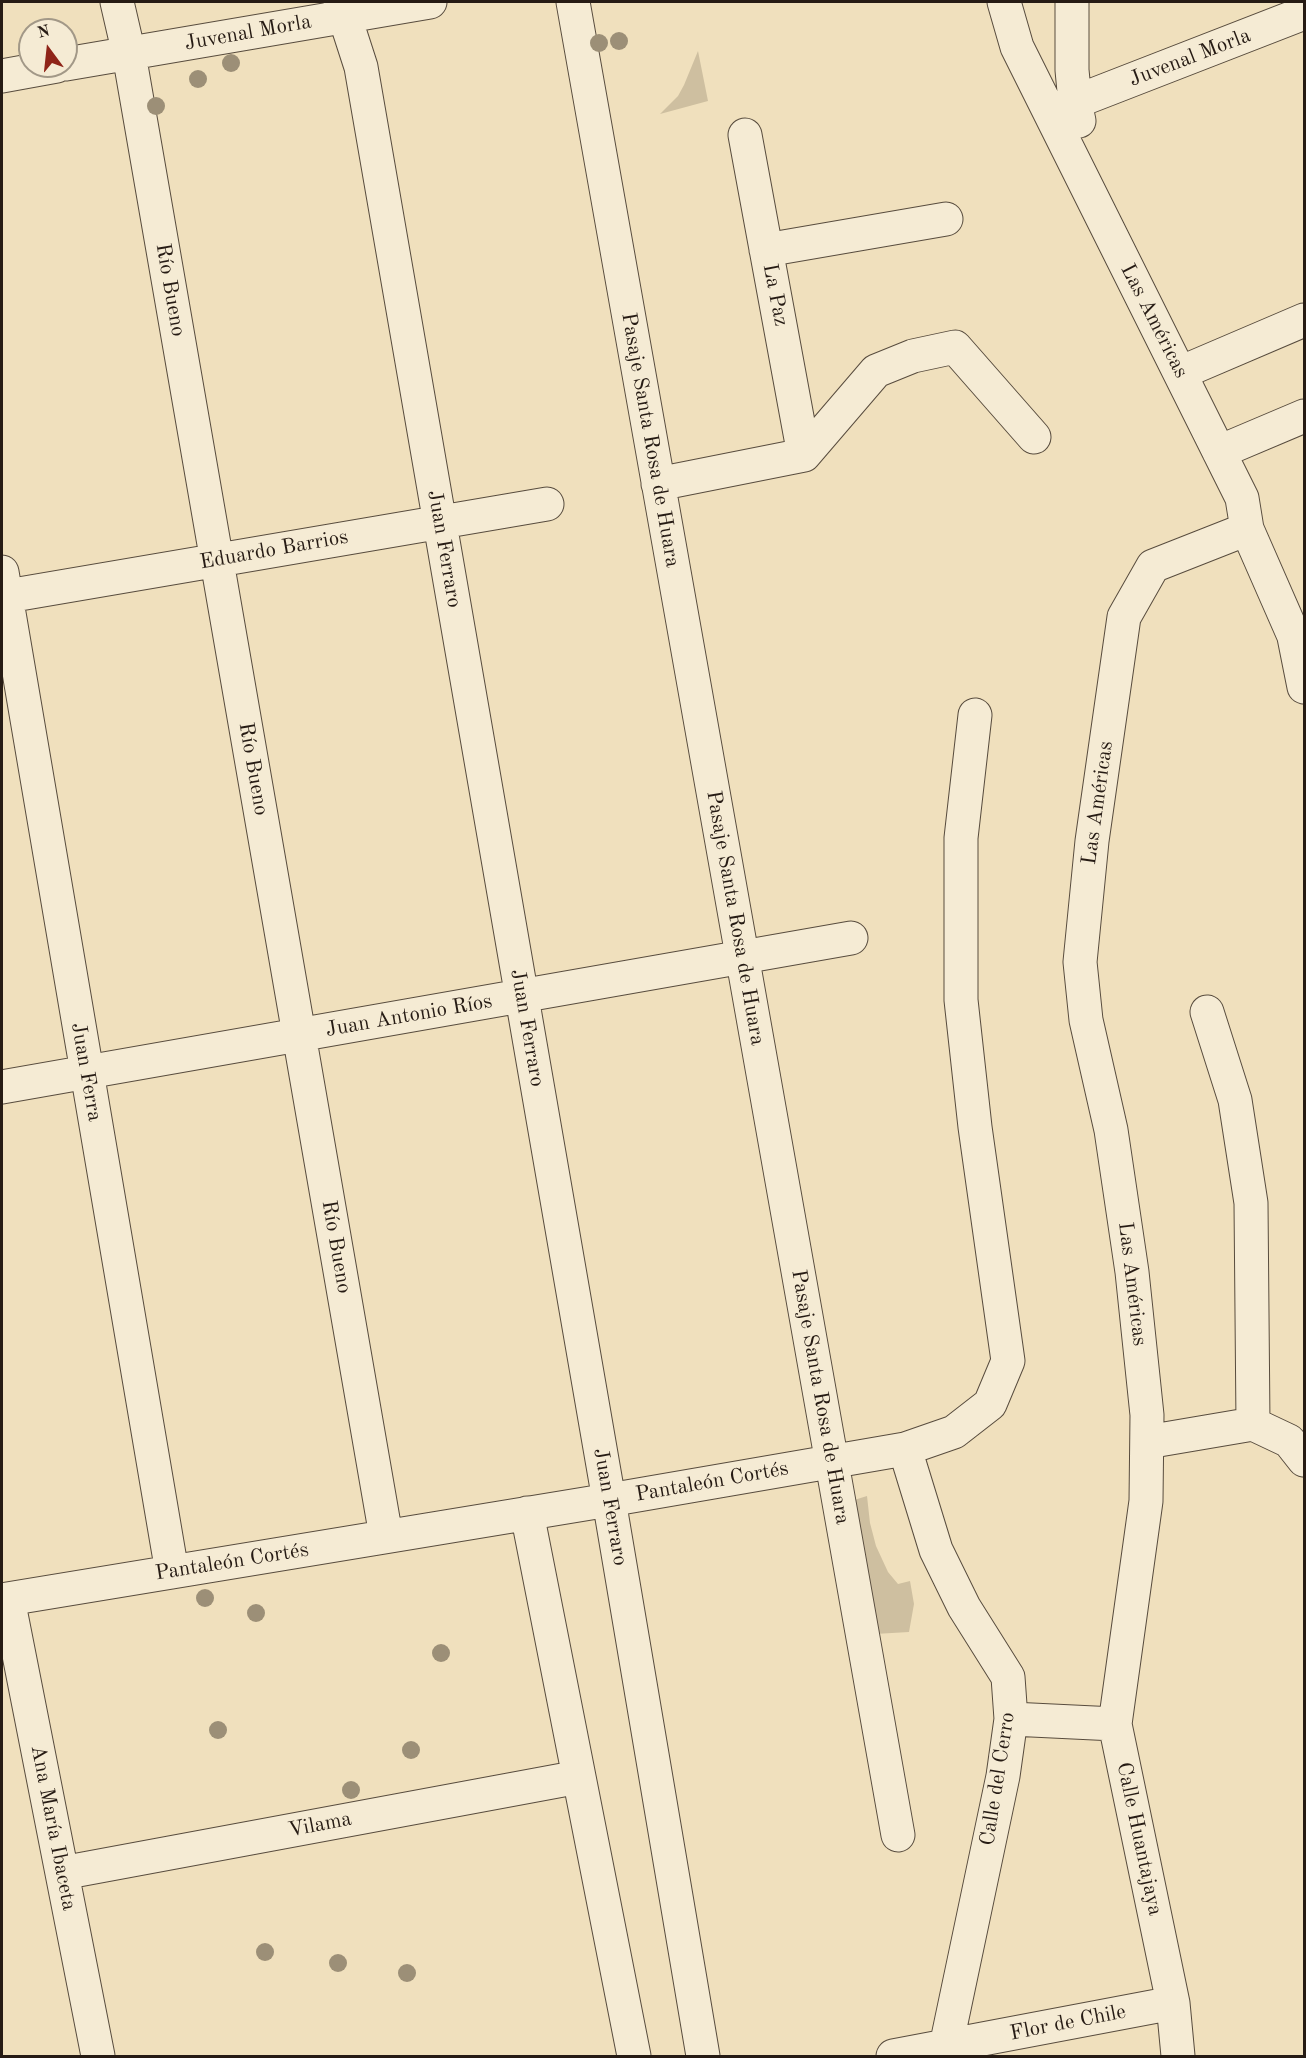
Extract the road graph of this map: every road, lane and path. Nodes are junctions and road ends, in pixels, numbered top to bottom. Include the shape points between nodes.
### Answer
1 (117, 2) edge
2 (430, 2) edge
3 (573, 2) edge
4 (1004, 2) edge
5 (1072, 2) edge
6 (343, 9) edge
7 (1305, 13) edge
8 (129, 54) junction
9 (78, 62) edge
10 (18, 72) edge
11 (2, 75) edge
12 (1075, 102) junction
13 (745, 135) dead end
14 (1100, 214) junction
15 (946, 219) dead end
16 (766, 250) junction
17 (1305, 320) edge
18 (1180, 373) junction
19 (1305, 416) edge
20 (1034, 437) dead end
21 (1219, 452) junction
22 (804, 455) junction
23 (658, 484) junction
24 (547, 504) dead end
25 (440, 522) junction
26 (1247, 529) junction
27 (217, 560) junction
28 (3, 588) edge
29 (1299, 647) edge
30 (1305, 687) edge
31 (975, 715) dead end
32 (851, 938) dead end
33 (742, 957) junction
34 (522, 996) junction
35 (1207, 1012) dead end
36 (300, 1035) junction
37 (86, 1072) junction
38 (2, 1087) edge
39 (1253, 1424) junction
40 (1147, 1442) junction
41 (905, 1449) junction
42 (1305, 1460) edge
43 (832, 1462) junction
44 (609, 1500) junction
45 (527, 1514) junction
46 (386, 1536) junction
47 (172, 1572) junction
48 (5, 1599) edge
49 (1011, 1719) junction
50 (1115, 1724) junction
51 (579, 1776) junction
52 (898, 1835) dead end
53 (62, 1874) junction
54 (1173, 2003) junction
55 (945, 2052) edge
56 (98, 2056) edge
57 (634, 2056) edge
58 (703, 2056) edge
59 (893, 2056) edge
60 (1178, 2056) edge

1 - 8 street, Río Bueno
2 - 6 street, Juvenal Morla
3 - 23 street, Pasaje Santa Rosa de Huara
4 - 14 street, Las Américas via 1017,48
5 - 12 street
6 - 8 street, Juvenal Morla
6 - 25 street, Juan Ferraro via 361,67
7 - 12 street, Juvenal Morla
8 - 9 street, Juvenal Morla
8 - 27 street, Río Bueno
10 - 11 street
12 - 14 street
13 - 16 street, La Paz
14 - 18 street, Las Américas
15 - 16 street
16 - 22 street, La Paz
17 - 18 street
18 - 21 street, Las Américas
19 - 21 street
20 - 22 street via 955,347 913,356 876,371
21 - 26 street, Las Américas via 1242,498
22 - 23 street
23 - 33 street, Pasaje Santa Rosa de Huara
24 - 25 street, Eduardo Barrios
25 - 27 street, Eduardo Barrios
25 - 34 street, Juan Ferraro
26 - 29 street
26 - 40 street, Las Américas via 1153,566 1124,617 1092,841 1080,962 1086,1020 1111,1130 1126,1236
27 - 28 street, Eduardo Barrios
27 - 36 street, Río Bueno
28 - 37 street, Juan Ferra
29 - 30 street
31 - 41 street, Pantaleón Cortés via 961,838 961,1000 1008,1361 990,1404 954,1432
32 - 33 street, Juan Antonio Ríos
33 - 34 street, Juan Antonio Ríos
33 - 43 street, Pasaje Santa Rosa de Huara
34 - 36 street, Juan Antonio Ríos
34 - 44 street, Juan Ferraro
35 - 39 street via 1235,1100 1251,1203
36 - 37 street, Juan Antonio Ríos
36 - 46 street, Río Bueno
37 - 38 street, Juan Antonio Ríos
37 - 47 street, Juan Ferra
39 - 40 street
39 - 42 street via 1289,1441
40 - 50 street, Las Américas via 1146,1501
41 - 43 street, Pantaleón Cortés
41 - 49 street, Calle del Cerro via 936,1550 964,1607 1008,1677
43 - 44 street, Pantaleón Cortés
43 - 52 street, Pasaje Santa Rosa de Huara
44 - 45 street, Pantaleón Cortés
44 - 58 street, Juan Ferraro
45 - 46 street, Pantaleón Cortés
45 - 51 street
46 - 47 street, Pantaleón Cortés
47 - 48 street, Pantaleón Cortés
48 - 53 street, Ana María Ibaceta
49 - 50 street
49 - 55 street, Calle del Cerro via 1003,1776
50 - 54 street, Calle Huantajaya
51 - 53 street, Vilama
51 - 57 street
53 - 56 street, Ana María Ibaceta
54 - 55 street, Flor de Chile
54 - 60 street, Calle Huantajaya
55 - 59 street, Flor de Chile

